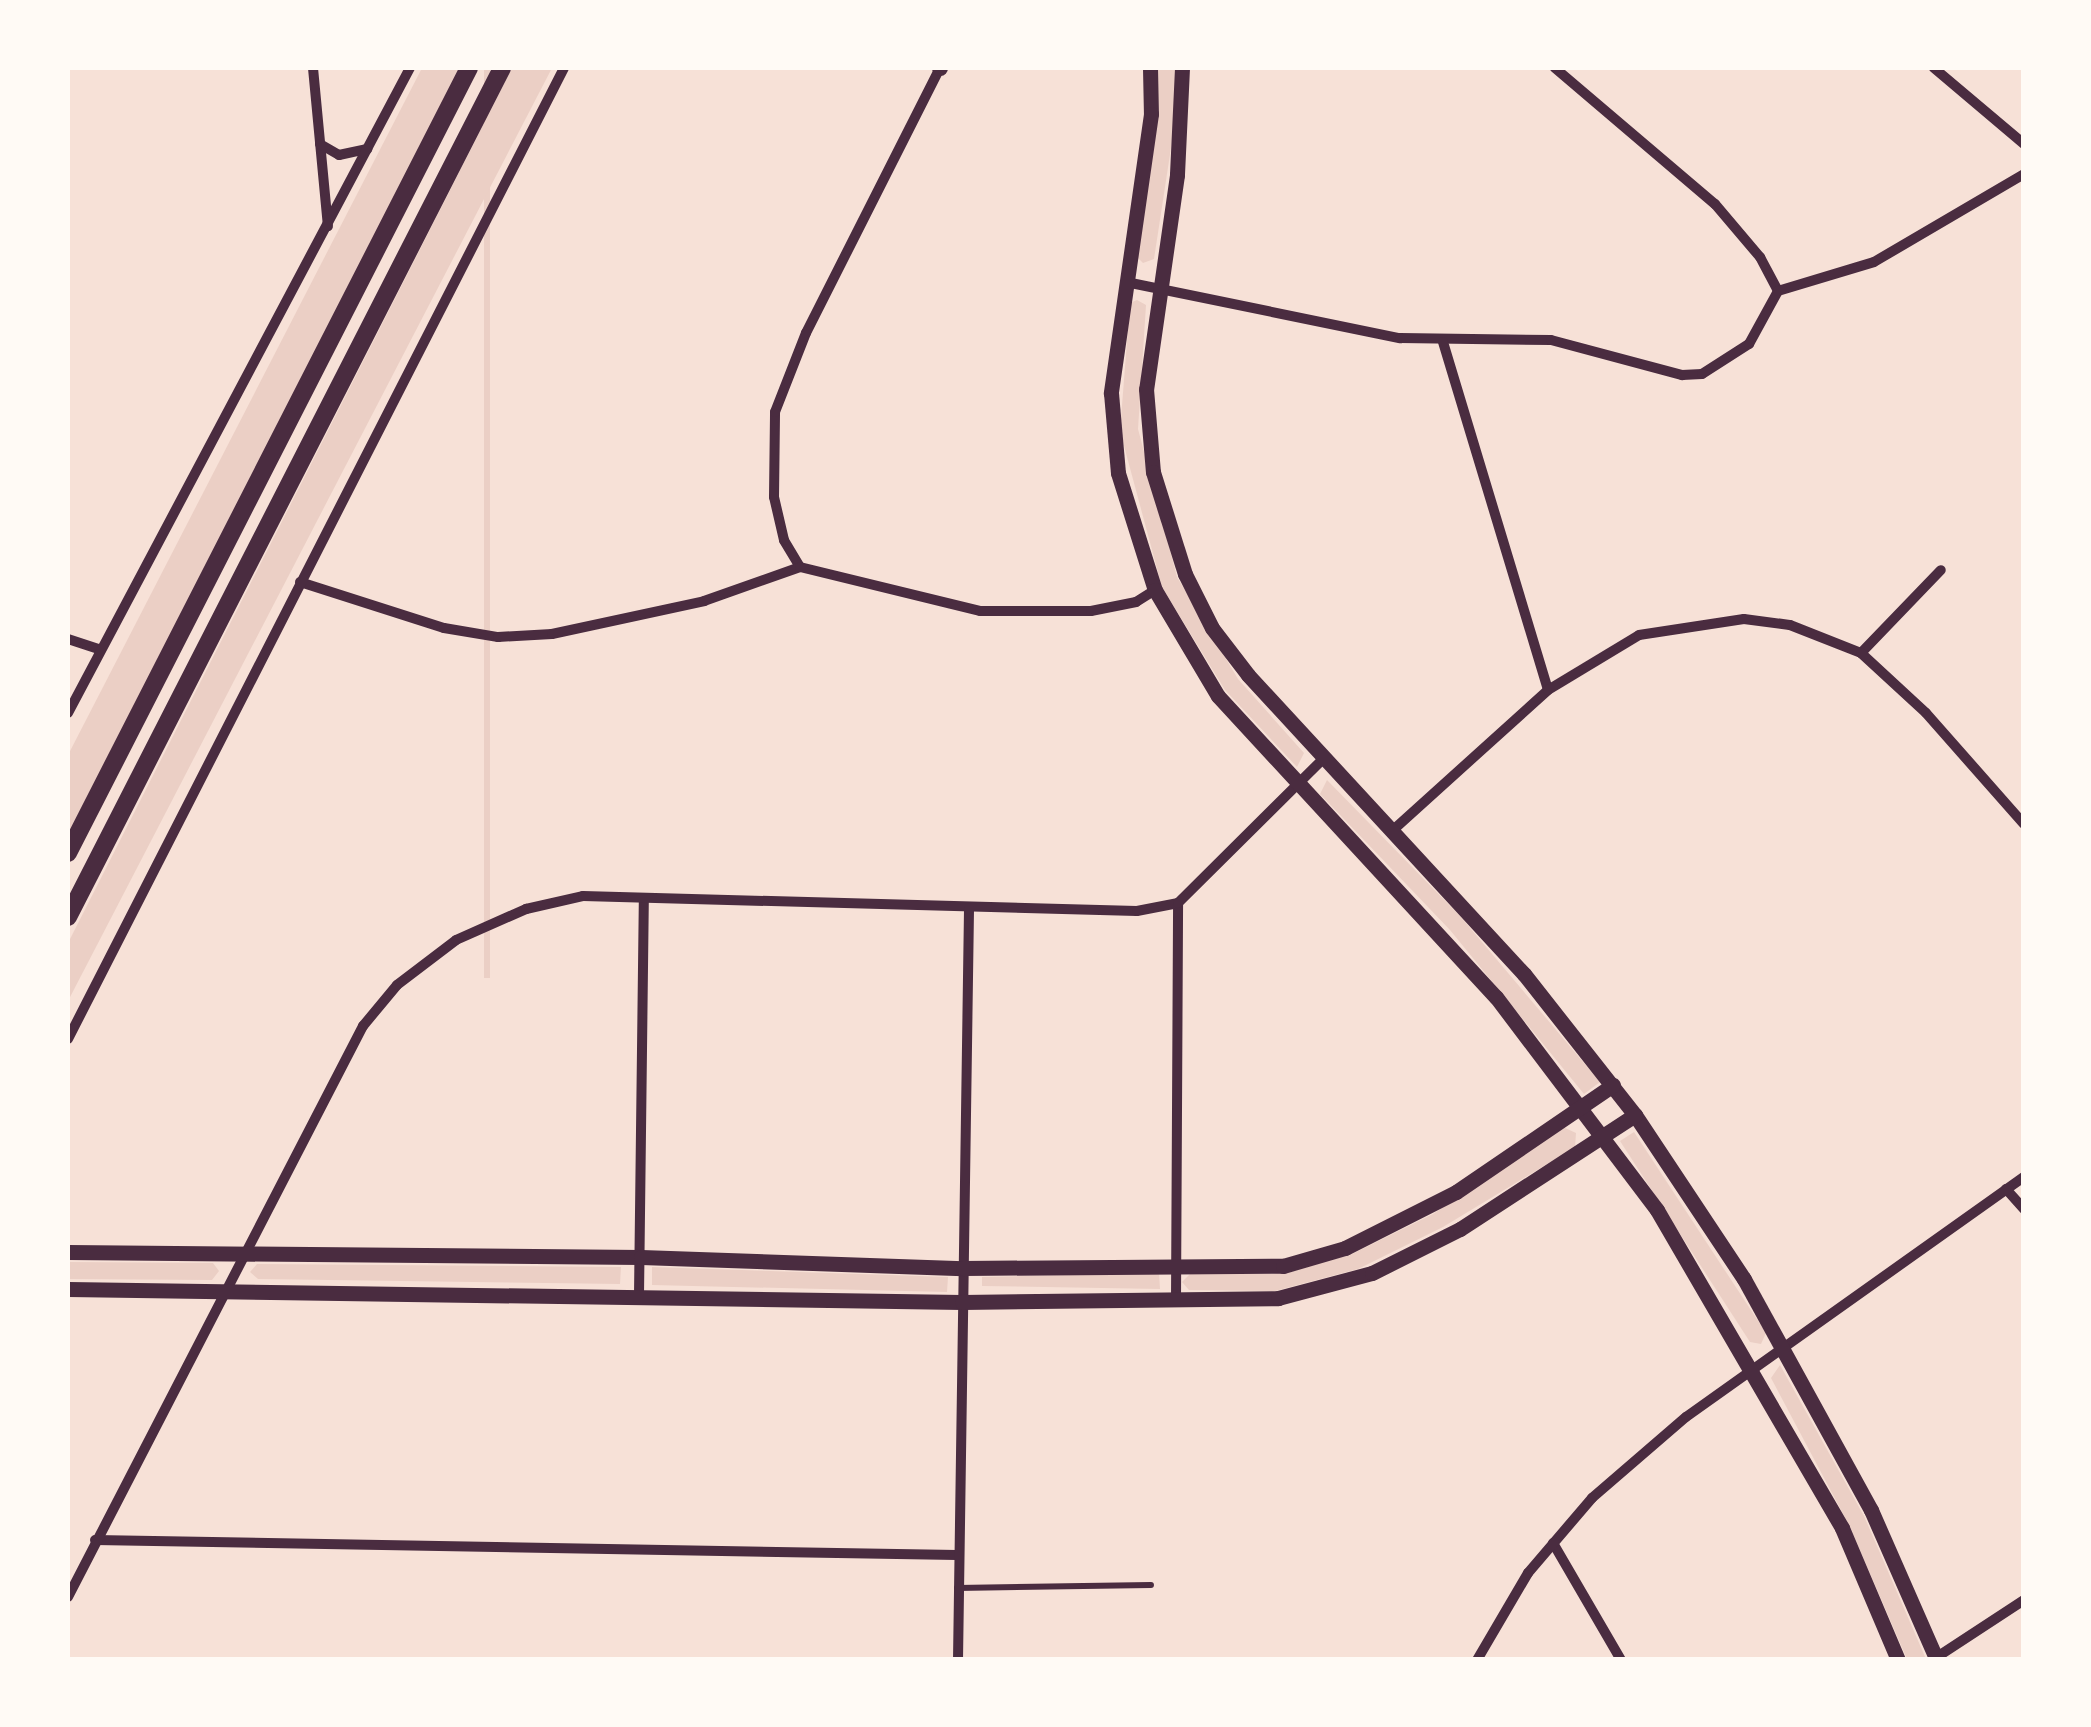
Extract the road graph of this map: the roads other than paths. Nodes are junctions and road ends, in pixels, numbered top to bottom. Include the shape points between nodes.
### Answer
1 (313, 68) edge
2 (410, 68) edge
3 (469, 68) edge
4 (502, 68) edge
5 (564, 68) edge
6 (940, 68) edge
7 (1150, 68) edge
8 (1182, 68) edge
9 (1555, 68) edge
10 (1934, 68) edge
11 (320, 144) junction
12 (2024, 144) edge
13 (368, 148) junction
14 (2024, 174) edge
15 (328, 228) junction
16 (1126, 282) junction
17 (1159, 287) junction
18 (1778, 291) junction
19 (1443, 342) junction
20 (800, 568) junction
21 (1941, 570) dead end
22 (300, 582) junction
23 (1155, 590) junction
24 (68, 638) edge
25 (98, 649) junction
26 (1861, 653) junction
27 (1548, 690) junction
28 (68, 713) edge
29 (1322, 760) junction
30 (1296, 783) junction
31 (2024, 824) edge
32 (1392, 831) junction
33 (68, 853) edge
34 (644, 901) junction
35 (1178, 903) junction
36 (969, 908) junction
37 (68, 917) edge
38 (68, 1039) edge
39 (1612, 1085) junction
40 (1581, 1104) junction
41 (1635, 1115) junction
42 (1603, 1136) junction
43 (2024, 1177) edge
44 (2006, 1189) junction
45 (2024, 1209) edge
46 (68, 1252) edge
47 (245, 1256) junction
48 (642, 1257) junction
49 (962, 1268) junction
50 (1177, 1268) junction
51 (68, 1288) edge
52 (225, 1289) junction
53 (639, 1295) junction
54 (962, 1302) junction
55 (1176, 1302) junction
56 (1782, 1346) junction
57 (1754, 1368) junction
58 (95, 1540) junction
59 (1553, 1543) junction
60 (957, 1555) junction
61 (1151, 1585) dead end
62 (957, 1588) junction
63 (68, 1597) edge
64 (2024, 1600) edge
65 (1937, 1658) edge
66 (958, 1660) edge
67 (1477, 1660) edge
68 (1621, 1660) edge
69 (1898, 1660) edge

1 - 11 street
2 - 13 street
3 - 33 main road
4 - 37 main road
5 - 22 street
6 - 20 street via 806,333 776,412 774,497 784,540
7 - 16 street via 1151,114
8 - 17 street via 1177,175
9 - 18 street via 1715,204 1760,257
10 - 12 street
11 - 13 street via 350,156
11 - 15 street
13 - 15 street
14 - 18 street via 1874,262
15 - 25 street
16 - 17 street
16 - 23 street via 1111,393 1113,434 1132,526
17 - 19 street
17 - 29 street via 1148,431 1153,472 1185,574 1212,628
18 - 19 street via 1749,344 1702,374 1682,375 1551,340
19 - 27 street
20 - 22 street via 704,601 552,634 498,637 444,628
20 - 23 street via 980,611 1091,610 1136,602
21 - 26 street
22 - 38 street
23 - 30 street via 1218,696
24 - 25 street
25 - 28 street
26 - 27 street via 1790,625 1706,621 1639,635
26 - 31 street via 1926,713
27 - 32 street
29 - 30 street
29 - 32 street
30 - 35 street
30 - 40 street via 1440,933
32 - 39 street via 1524,974
34 - 36 street
34 - 47 street via 582,896 526,909 456,940 397,985 362,1026
34 - 48 street
35 - 36 street via 1137,912
35 - 50 street
36 - 49 street
39 - 40 street
39 - 41 street
40 - 42 street
40 - 50 street via 1456,1192 1345,1248 1284,1266
41 - 42 street
41 - 56 street
42 - 55 street via 1460,1229 1372,1273 1278,1298
42 - 57 street
43 - 44 street
44 - 45 street
44 - 56 street
46 - 47 street
47 - 48 street
47 - 52 street
48 - 49 street
48 - 53 street
49 - 50 street
49 - 54 street
50 - 55 street
51 - 52 street
52 - 53 street
52 - 58 street
53 - 54 street
54 - 55 street
54 - 60 street
56 - 57 street
56 - 65 street via 1871,1510
57 - 59 street via 1592,1498
57 - 69 street via 1842,1528
58 - 60 street
58 - 63 street
59 - 67 street
59 - 68 street
60 - 62 street
61 - 62 lane
62 - 66 street
64 - 65 street

